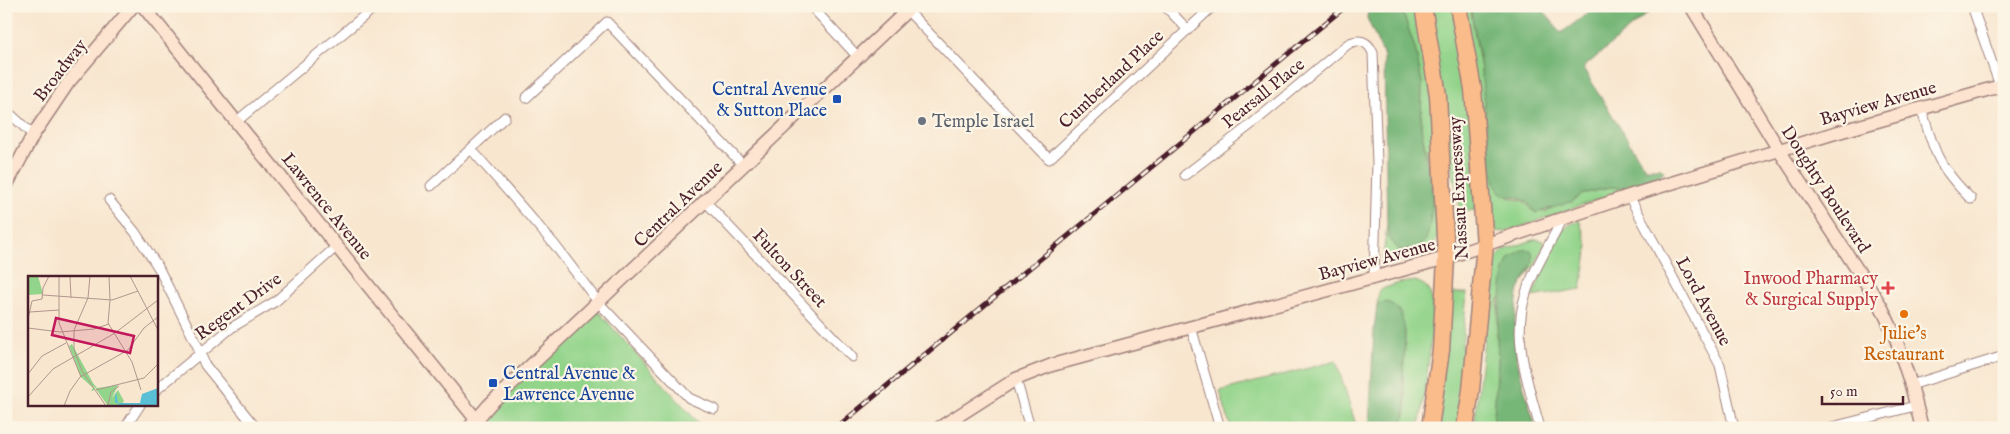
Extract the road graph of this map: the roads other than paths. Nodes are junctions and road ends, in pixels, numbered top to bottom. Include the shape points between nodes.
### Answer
1 (133, 6) edge
2 (143, 6) edge
3 (376, 6) edge
4 (811, 6) edge
5 (1165, 6) edge
6 (1213, 6) edge
7 (1423, 6) edge
8 (1458, 6) edge
9 (1691, 6) edge
10 (1972, 6) edge
11 (910, 8) edge
12 (1188, 30) junction
13 (858, 57) junction
14 (2002, 86) edge
15 (526, 98) dead end
16 (6, 110) edge
17 (1922, 110) junction
18 (506, 117) dead end
19 (238, 121) junction
20 (33, 136) junction
21 (472, 148) junction
22 (1779, 150) junction
23 (743, 166) junction
24 (1185, 175) dead end
25 (6, 186) edge
26 (431, 186) dead end
27 (1629, 196) junction
28 (1971, 199) dead end
29 (109, 200) dead end
30 (705, 201) junction
31 (1562, 220) junction
32 (1484, 245) junction
33 (337, 246) junction
34 (1446, 258) junction
35 (1374, 279) junction
36 (599, 303) junction
37 (1191, 327) junction
38 (200, 354) junction
39 (2004, 356) edge
40 (852, 357) dead end
41 (1016, 379) junction
42 (1911, 385) junction
43 (158, 388) edge
44 (139, 406) edge
45 (1916, 406) junction
46 (714, 409) dead end
47 (476, 425) edge
48 (125, 428) edge
49 (256, 428) edge
50 (939, 428) edge
51 (1030, 428) edge
52 (1220, 428) edge
53 (1430, 428) edge
54 (1465, 428) edge
55 (1540, 428) edge
56 (1734, 428) edge
57 (1828, 428) edge
58 (1922, 428) edge

1 - 20 street, Broadway via 68,83
2 - 19 street, Lawrence Avenue
3 - 19 street
4 - 13 street
5 - 12 street
6 - 12 street, Cumberland Place
7 - 34 highway, Nassau Expressway via 1438,95
8 - 32 highway, Nassau Expressway via 1473,89
9 - 22 street, Doughty Boulevard
10 - 14 street
11 - 12 street, Cumberland Place via 1049,159
11 - 13 street, Central Avenue
13 - 23 street, Central Avenue
14 - 17 street, Bayview Avenue
15 - 23 street via 607,22
16 - 20 street
17 - 22 street, Bayview Avenue
17 - 28 street via 1937,158
18 - 21 street
19 - 33 street, Lawrence Avenue
20 - 25 street, Broadway
21 - 26 street
21 - 36 street via 554,244
22 - 27 street, Bayview Avenue
22 - 42 street, Doughty Boulevard via 1881,306
23 - 30 street, Central Avenue
24 - 35 street, Pearsall Place via 1348,44 1354,40 1362,41 1373,53 1377,171
27 - 31 street, Bayview Avenue
27 - 56 street, Lord Avenue via 1720,365
29 - 38 street via 158,267
30 - 36 street, Central Avenue
30 - 40 street, Fulton Street
31 - 32 street, Bayview Avenue
31 - 55 street via 1526,291 1520,315 1521,355
32 - 34 street, Bayview Avenue
32 - 54 highway, Nassau Expressway
33 - 38 street, Regent Drive via 276,301 231,328
33 - 47 street, Lawrence Avenue
34 - 35 street, Bayview Avenue
34 - 53 highway, Nassau Expressway via 1440,357
35 - 37 street, Bayview Avenue
36 - 46 street via 689,398
36 - 47 street, Central Avenue
37 - 41 street, Bayview Avenue via 1052,365
37 - 52 street
38 - 43 street, Regent Drive
38 - 49 street via 205,365
39 - 42 street
41 - 50 street, Bayview Avenue
41 - 51 street
42 - 45 street, Doughty Boulevard
44 - 48 street
45 - 57 street
45 - 58 street, Doughty Boulevard

